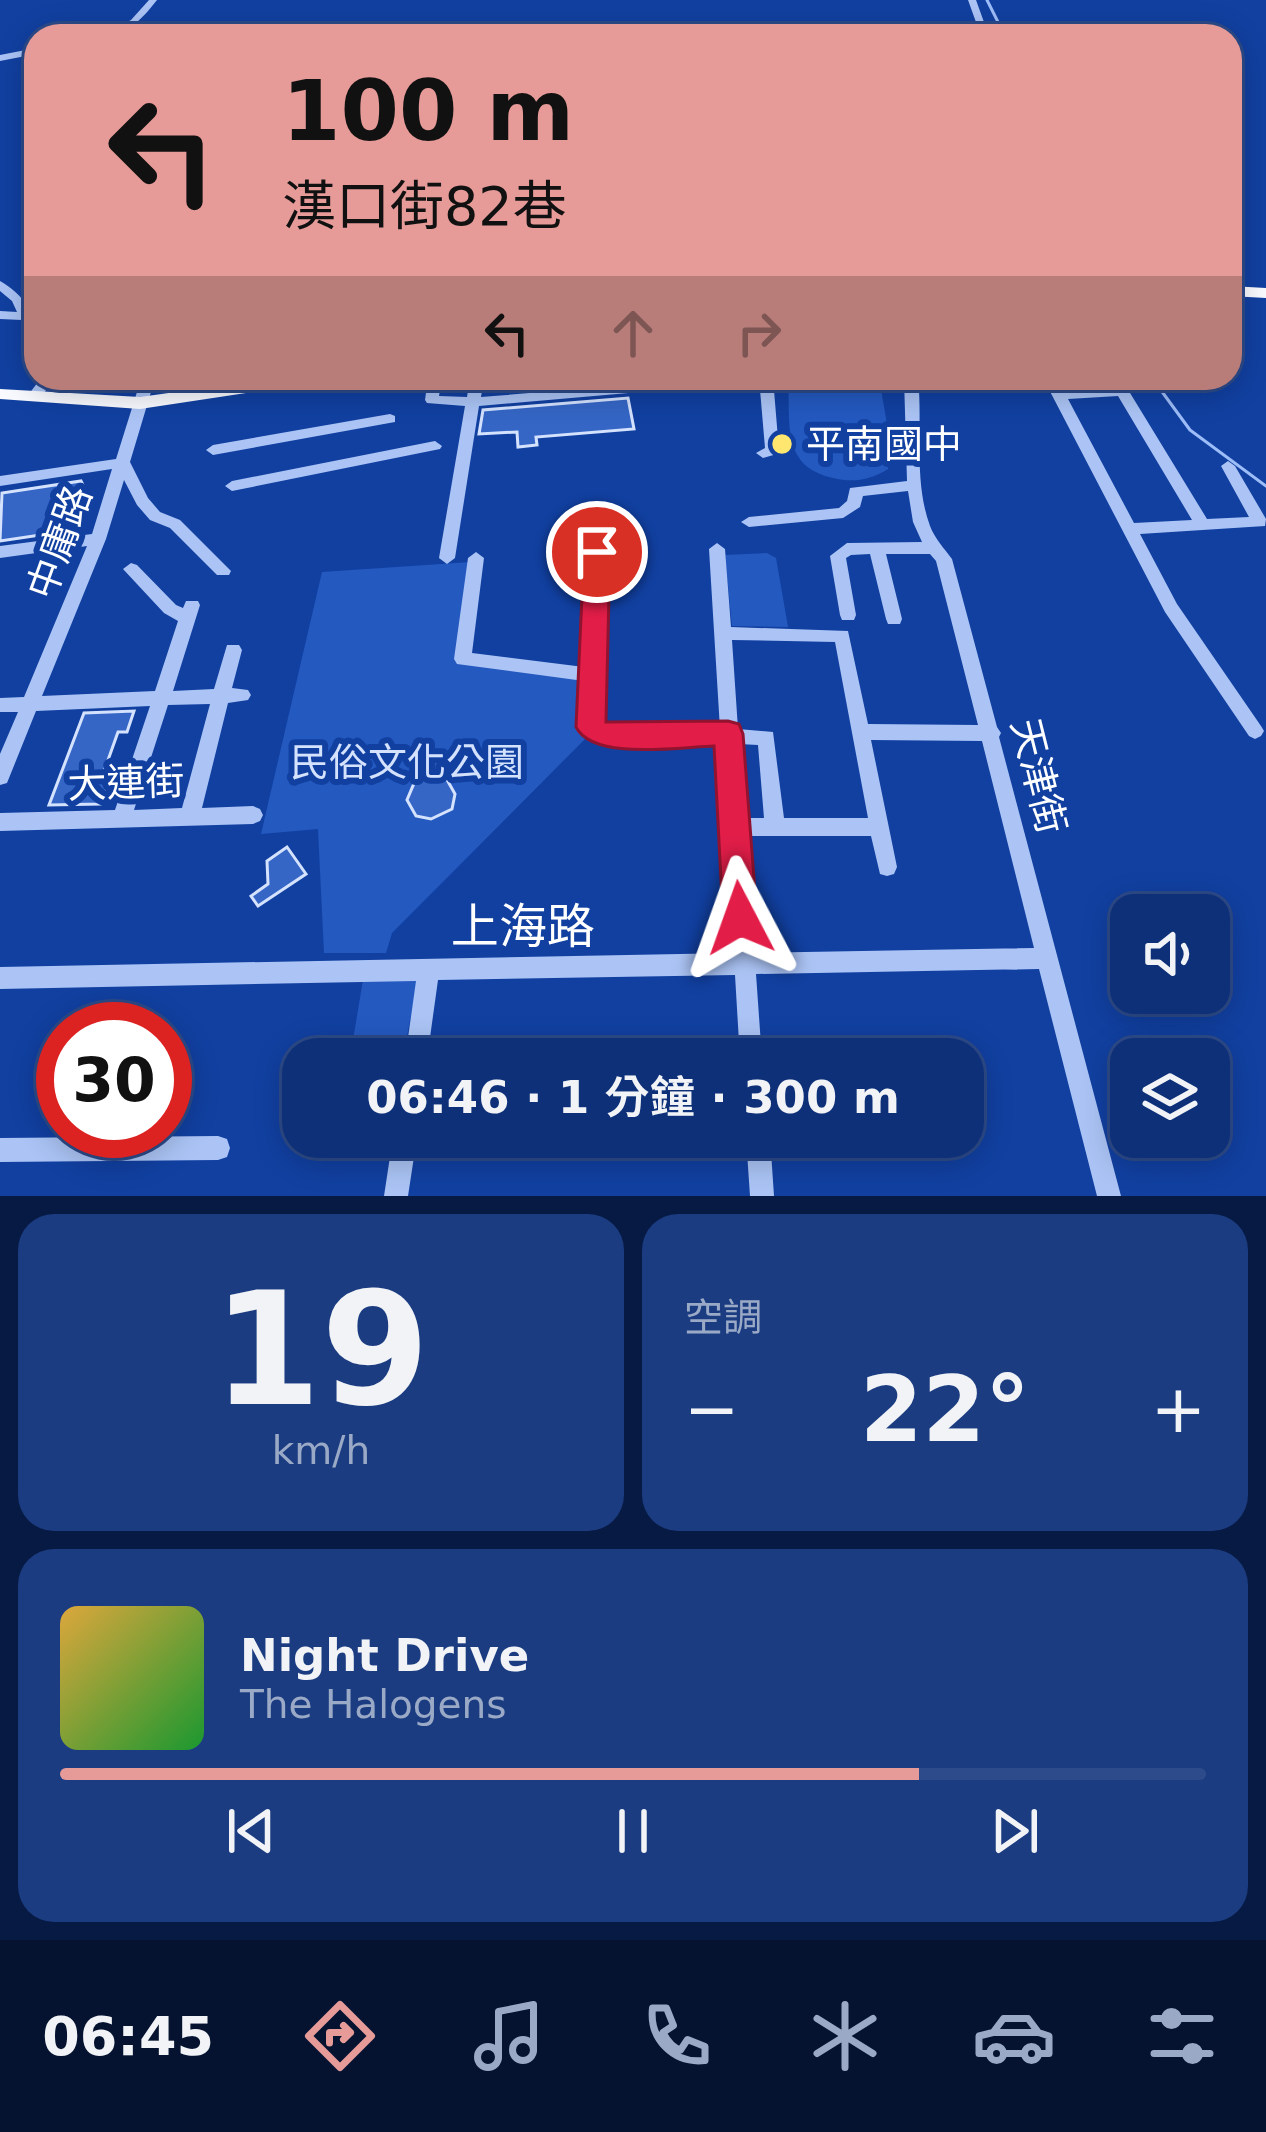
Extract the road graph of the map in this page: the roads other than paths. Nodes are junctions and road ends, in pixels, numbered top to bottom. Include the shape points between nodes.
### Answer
1 (153, 0) edge
2 (130, 24) edge
3 (0, 285) edge
4 (24, 312) edge
5 (63, 390) edge
6 (183, 390) edge
7 (205, 390) edge
8 (433, 390) edge
9 (475, 390) edge
10 (616, 390) edge
11 (767, 390) edge
12 (913, 390) edge
13 (1057, 390) edge
14 (1060, 395) junction
15 (142, 397) junction
16 (473, 402) junction
17 (390, 419) dead end
18 (435, 446) dead end
19 (213, 450) dead end
20 (763, 453) dead end
21 (123, 463) junction
22 (1228, 466) dead end
23 (0, 482) edge
24 (914, 485) junction
25 (232, 486) dead end
26 (749, 522) dead end
27 (1202, 525) junction
28 (1131, 529) junction
29 (98, 539) junction
30 (930, 548) junction
31 (717, 549) dead end
32 (877, 551) junction
33 (0, 552) edge
34 (597, 552) dead end
35 (447, 558) dead end
36 (476, 558) dead end
37 (131, 568) dead end
38 (223, 571) dead end
39 (848, 615) dead end
40 (894, 619) dead end
41 (721, 633) junction
42 (233, 650) dead end
43 (592, 675) junction
44 (232, 695) junction
45 (160, 698) junction
46 (30, 704) junction
47 (0, 705) edge
48 (1255, 730) dead end
49 (864, 732) junction
50 (992, 733) junction
51 (728, 734) junction
52 (0, 776) edge
53 (253, 815) dead end
54 (190, 816) junction
55 (122, 818) junction
56 (0, 822) edge
57 (775, 826) junction
58 (880, 826) junction
59 (734, 827) junction
60 (886, 867) dead end
61 (1047, 958) junction
62 (743, 964) junction
63 (429, 968) junction
64 (0, 978) edge
65 (419, 1038) edge
66 (750, 1038) edge
67 (218, 1148) dead end
68 (0, 1150) edge
69 (402, 1158) edge
70 (759, 1158) edge
71 (396, 1196) edge
72 (762, 1196) edge
73 (1109, 1196) edge

1 - 2 street
3 - 4 street
5 - 15 main road
6 - 15 main road
7 - 15 main road
8 - 16 street via 432,400
9 - 16 street
10 - 16 street
11 - 20 street via 772,451
12 - 24 street, 天津街
13 - 14 street
14 - 27 street via 1122,391
14 - 28 street
15 - 21 street, 中庸路
16 - 35 street
17 - 19 street
18 - 25 street
21 - 23 street
21 - 29 street, 中庸路
21 - 38 street, 中庸路 via 155,516 175,524
22 - 27 street via 1260,522
24 - 26 street via 855,492 844,512
24 - 30 street, 天津街
27 - 28 street
28 - 48 street via 1171,608
29 - 33 street
29 - 46 street, 中庸路
30 - 32 street
30 - 50 street, 天津街 via 944,559
31 - 41 street
32 - 39 street via 838,556
32 - 40 street
34 - 43 street
36 - 43 street via 463,659
37 - 45 street via 170,609 190,612
41 - 49 street via 842,636
41 - 51 street
42 - 44 street
43 - 51 street via 591,727 601,735
44 - 45 street
44 - 54 street
45 - 46 street
45 - 55 street
46 - 47 street
46 - 52 street, 中庸路
49 - 50 street
49 - 58 street
50 - 61 street, 天津街
51 - 57 street via 766,737
51 - 59 street
53 - 54 street, 大連街
54 - 55 street, 大連街
55 - 56 street, 大連街
57 - 58 street
57 - 59 street
58 - 60 street
59 - 62 street
61 - 62 street, 上海路
61 - 73 street, 天津街
62 - 63 street, 上海路
62 - 66 street
63 - 64 street, 上海路
63 - 65 street
67 - 68 street
69 - 71 street
70 - 72 street

